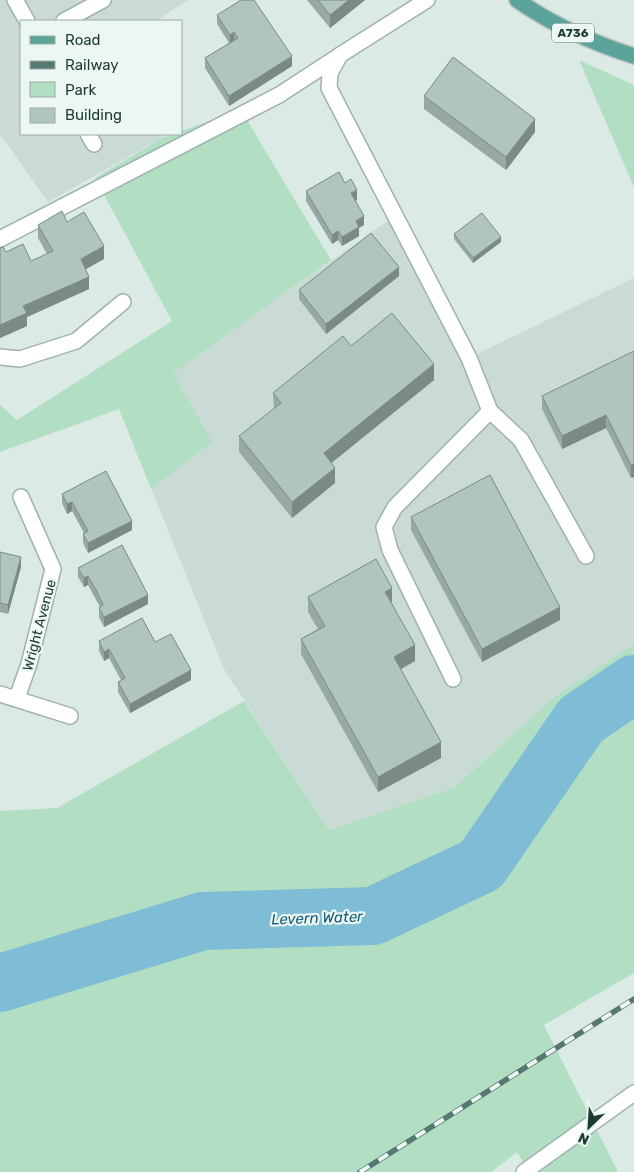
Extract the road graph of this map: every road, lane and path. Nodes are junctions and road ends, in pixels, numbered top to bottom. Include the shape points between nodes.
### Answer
1 (15, 0) edge
2 (102, 0) edge
3 (426, 0) edge
4 (520, 1) edge
5 (26, 20) edge
6 (66, 20) edge
7 (340, 55) junction
8 (634, 56) edge
9 (0, 240) edge
10 (123, 302) dead end
11 (0, 357) edge
12 (490, 411) junction
13 (21, 497) dead end
14 (586, 556) dead end
15 (453, 678) dead end
16 (0, 694) edge
17 (18, 698) junction
18 (70, 716) dead end
19 (634, 1093) edge
20 (524, 1172) edge

1 - 5 street
2 - 6 street
3 - 7 street
4 - 8 main road, A736 via 566,29
7 - 9 street via 279,95
7 - 12 street via 330,73 329,88 469,358
10 - 11 street via 76,341 20,360
12 - 14 street via 521,440
12 - 15 street via 395,507 384,527 390,550
13 - 17 street, Wright Avenue via 53,569
16 - 17 street
17 - 18 street
19 - 20 street

